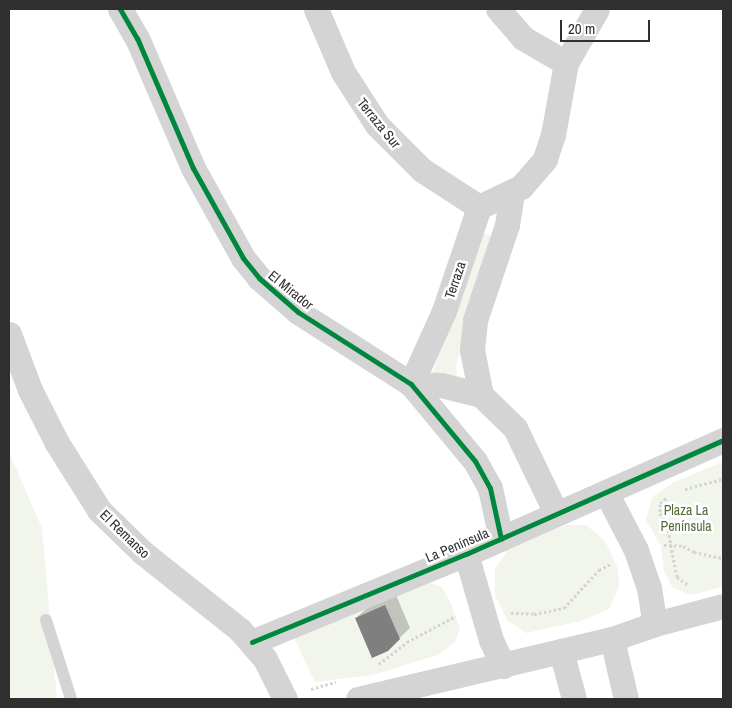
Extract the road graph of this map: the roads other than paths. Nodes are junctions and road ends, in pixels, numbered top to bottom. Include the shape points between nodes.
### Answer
1 (120, 9) edge
2 (316, 9) edge
3 (498, 9) edge
4 (597, 9) edge
5 (566, 63) junction
6 (512, 193) junction
7 (479, 206) junction
8 (9, 334) edge
9 (412, 384) junction
10 (481, 395) junction
11 (723, 440) edge
12 (606, 492) junction
13 (556, 513) junction
14 (501, 539) junction
15 (466, 554) junction
16 (723, 606) edge
17 (46, 620) dead end
18 (655, 624) junction
19 (612, 640) junction
20 (252, 642) junction
21 (561, 651) junction
22 (503, 666) junction
23 (71, 699) edge
24 (285, 699) edge
25 (358, 699) edge
26 (574, 699) edge
27 (626, 699) edge

1 - 9 street, El Mirador via 137,38 193,168 243,258 259,278 298,312
2 - 7 street, Terraza Sur via 343,72 377,125 422,170
3 - 5 street via 523,38
4 - 5 street
5 - 6 street via 550,149 531,178
6 - 7 street
6 - 10 street via 507,225 474,320 472,350
7 - 9 street, Terraza via 444,311
8 - 20 street, El Remanso via 30,390 57,442 99,510 142,552
9 - 10 street via 441,385
9 - 14 street, El Mirador via 475,461 490,488
10 - 13 street via 515,428
11 - 12 street, La Península
12 - 13 street, La Península
12 - 18 street via 636,550 649,588
13 - 14 street, La Península
14 - 15 street, La Península
15 - 20 street, La Península
15 - 22 street, La Península via 491,640
16 - 18 street
17 - 23 lane
18 - 19 street
19 - 21 street
19 - 27 street
20 - 24 street, El Remanso via 276,677
21 - 22 street
21 - 26 street
22 - 25 street

